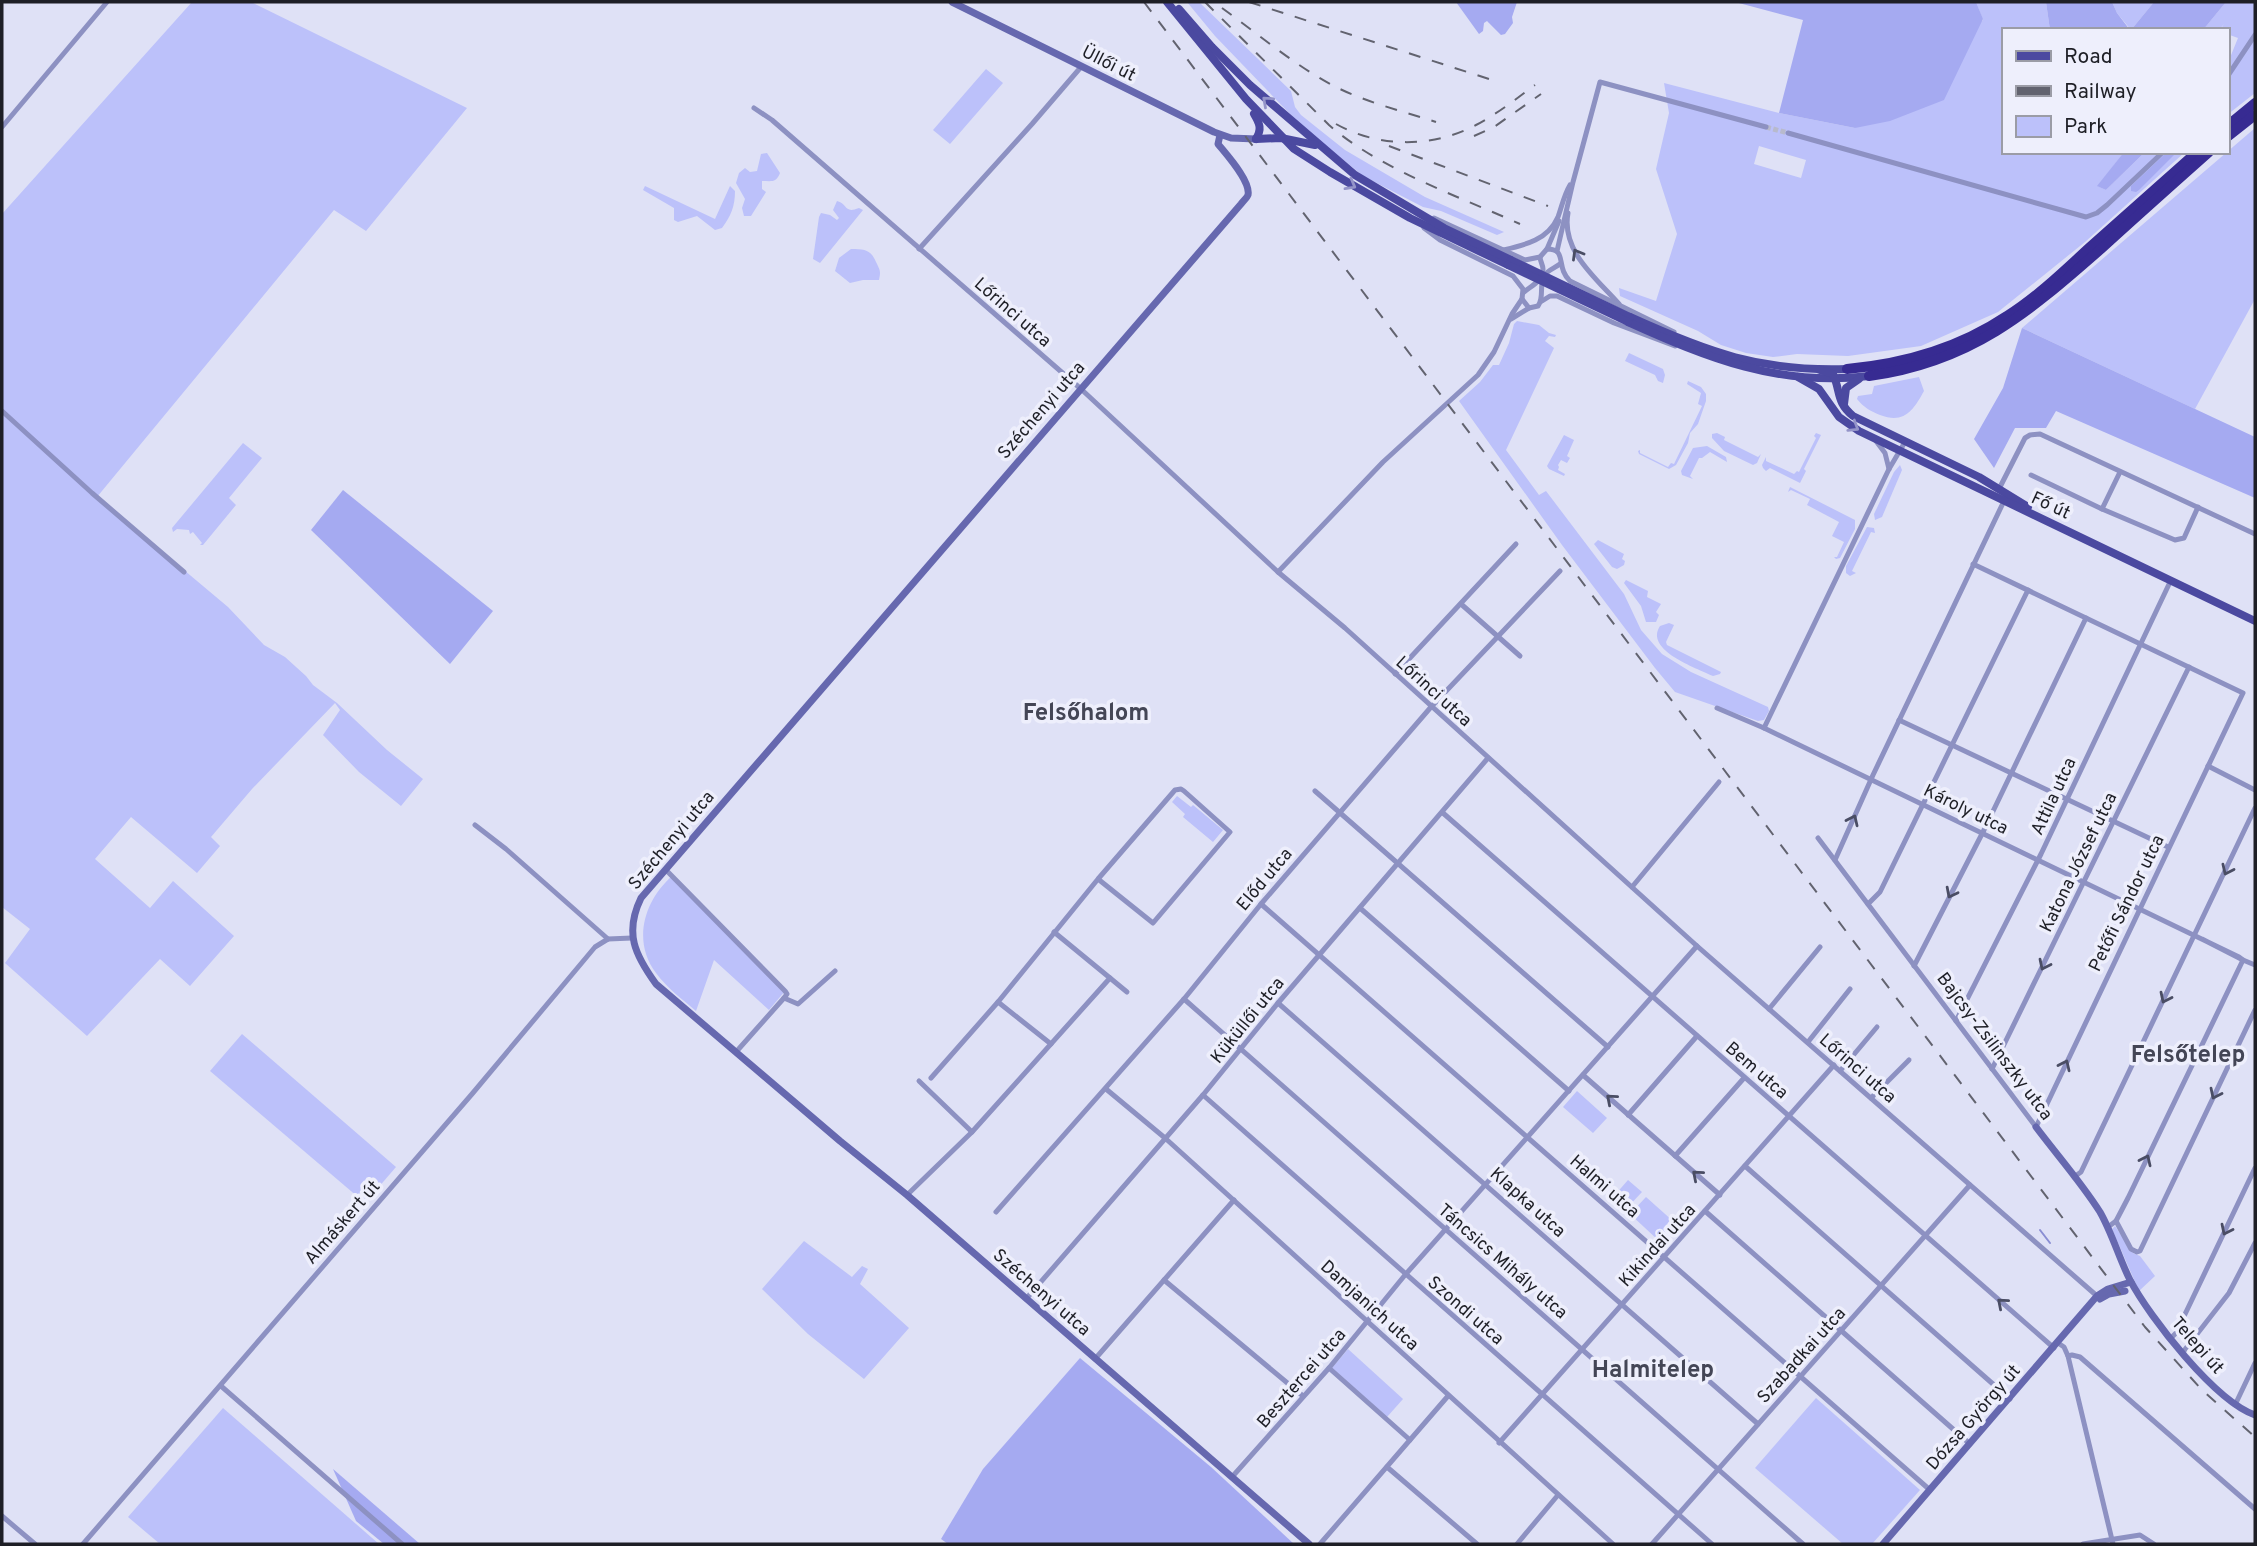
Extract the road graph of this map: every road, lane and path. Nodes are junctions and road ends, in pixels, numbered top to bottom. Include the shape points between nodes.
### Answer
1 (94, 2) edge
2 (107, 2) edge
3 (952, 2) edge
4 (1167, 2) edge
5 (1173, 2) edge
6 (102, 8) junction
7 (2255, 35) edge
8 (1082, 67) junction
9 (2229, 74) edge
10 (1246, 99) junction
11 (2255, 103) edge
12 (754, 108) dead end
13 (2255, 114) edge
14 (2229, 124) edge
15 (2, 127) edge
16 (1766, 127) tunnel mouth
17 (1788, 134) tunnel mouth
18 (1220, 135) junction
19 (2229, 135) edge
20 (1281, 138) junction
21 (1256, 139) junction
22 (1319, 146) junction
23 (1294, 149) junction
24 (2161, 154) edge
25 (2195, 154) edge
26 (2207, 154) edge
27 (1573, 182) junction
28 (1412, 214) junction
29 (919, 249) junction
30 (1547, 249) junction
31 (1503, 250) junction
32 (1557, 251) junction
33 (1540, 257) junction
34 (1560, 264) junction
35 (1543, 266) junction
36 (1552, 269) junction
37 (1532, 288) junction
38 (1541, 293) junction
39 (1523, 296) junction
40 (1542, 301) junction
41 (1621, 306) junction
42 (1529, 308) junction
43 (1629, 319) junction
44 (1508, 321) junction
45 (1701, 347) junction
46 (1690, 350) junction
47 (1847, 369) junction
48 (1820, 370) junction
49 (1869, 376) junction
50 (1798, 377) junction
51 (1833, 377) junction
52 (1081, 388) junction
53 (1844, 407) junction
54 (2, 411) edge
55 (1836, 414) junction
56 (1873, 438) junction
57 (1905, 442) junction
58 (1899, 451) junction
59 (1889, 470) junction
60 (2120, 472) junction
61 (2032, 475) dead end
62 (1980, 489) junction
63 (1999, 489) junction
64 (2004, 500) junction
65 (2198, 507) junction
66 (2102, 509) junction
67 (2058, 526) junction
68 (2255, 534) edge
69 (1516, 544) dead end
70 (1973, 564) junction
71 (1560, 571) dead end
72 (184, 572) dead end
73 (1278, 572) junction
74 (2171, 580) junction
75 (2028, 590) junction
76 (1461, 604) junction
77 (2086, 618) junction
78 (2255, 621) edge
79 (1498, 637) junction
80 (2141, 644) junction
81 (1520, 656) dead end
82 (2189, 667) junction
83 (1395, 674) junction
84 (1431, 708) junction
85 (1717, 708) dead end
86 (1899, 720) junction
87 (1764, 728) junction
88 (1953, 746) junction
89 (1488, 758) junction
90 (2208, 766) junction
91 (2011, 773) junction
92 (1871, 779) junction
93 (1719, 782) dead end
94 (2255, 790) edge
95 (1315, 791) dead end
96 (2067, 799) junction
97 (1924, 804) junction
98 (2255, 808) edge
99 (1340, 811) junction
100 (1443, 813) junction
101 (2113, 822) junction
102 (475, 825) dead end
103 (1982, 833) junction
104 (1818, 838) dead end
105 (2168, 847) junction
106 (2038, 859) junction
107 (1835, 860) junction
108 (1399, 863) junction
109 (666, 870) junction
110 (1098, 879) junction
111 (2084, 881) junction
112 (1632, 887) junction
113 (1261, 904) junction
114 (1868, 904) junction
115 (1360, 908) junction
116 (2139, 908) junction
117 (593, 928) junction
118 (1054, 932) junction
119 (2195, 936) junction
120 (632, 938) junction
121 (608, 939) junction
122 (1698, 946) junction
123 (595, 947) junction
124 (1821, 947) dead end
125 (1319, 955) junction
126 (2242, 960) junction
127 (2255, 965) edge
128 (1914, 966) junction
129 (835, 971) dead end
130 (1110, 978) junction
131 (1850, 989) dead end
132 (1127, 992) dead end
133 (1652, 997) junction
134 (784, 998) junction
135 (1184, 999) junction
136 (998, 1002) junction
137 (1278, 1003) junction
138 (1769, 1009) junction
139 (2255, 1010) edge
140 (1956, 1021) junction
141 (1877, 1027) dead end
142 (1697, 1036) junction
143 (1808, 1042) junction
144 (1051, 1044) junction
145 (1608, 1047) junction
146 (1242, 1049) junction
147 (736, 1052) junction
148 (1909, 1060) dead end
149 (1834, 1065) junction
150 (1992, 1069) junction
151 (1840, 1071) junction
152 (1583, 1075) junction
153 (931, 1078) dead end
154 (1744, 1078) junction
155 (919, 1081) dead end
156 (1106, 1089) junction
157 (1569, 1091) junction
158 (1203, 1095) junction
159 (1871, 1098) junction
160 (1628, 1115) junction
161 (1790, 1116) junction
162 (2036, 1127) junction
163 (972, 1132) junction
164 (1165, 1138) junction
165 (1528, 1138) junction
166 (1675, 1156) junction
167 (1745, 1166) junction
168 (2255, 1168) edge
169 (2074, 1177) junction
170 (1486, 1184) junction
171 (1970, 1185) junction
172 (907, 1195) junction
173 (1720, 1195) junction
174 (1234, 1200) junction
175 (1705, 1211) junction
176 (996, 1212) dead end
177 (2116, 1221) junction
178 (2108, 1227) junction
179 (1445, 1230) junction
180 (1925, 1236) junction
181 (2255, 1242) edge
182 (1665, 1257) junction
183 (1405, 1275) junction
184 (1164, 1280) junction
185 (2131, 1282) junction
186 (1881, 1286) junction
187 (2125, 1292) junction
188 (2096, 1296) junction
189 (1026, 1298) junction
190 (2143, 1301) junction
191 (1623, 1305) junction
192 (2086, 1310) junction
193 (1368, 1321) junction
194 (1841, 1331) junction
195 (2170, 1339) junction
196 (2056, 1345) junction
197 (1582, 1350) junction
198 (2183, 1352) junction
199 (2068, 1356) junction
200 (1095, 1359) junction
201 (2255, 1363) edge
202 (1329, 1367) junction
203 (1801, 1377) junction
204 (221, 1386) junction
205 (1542, 1395) junction
206 (1303, 1396) junction
207 (1448, 1396) junction
208 (2010, 1399) junction
209 (2235, 1405) junction
210 (2255, 1415) edge
211 (1758, 1424) junction
212 (1409, 1440) junction
213 (1499, 1443) junction
214 (1970, 1444) junction
215 (1387, 1467) junction
216 (1718, 1470) junction
217 (1232, 1477) junction
218 (1930, 1490) junction
219 (1558, 1496) junction
220 (2255, 1509) edge
221 (1678, 1515) junction
222 (2, 1516) edge
223 (2113, 1542) edge
224 (35, 1544) edge
225 (83, 1544) edge
226 (402, 1544) edge
227 (1309, 1544) edge
228 (1320, 1544) edge
229 (1477, 1544) edge
230 (1517, 1544) edge
231 (1612, 1544) edge
232 (1652, 1544) edge
233 (1712, 1544) edge
234 (1803, 1544) edge
235 (1883, 1544) edge
236 (2083, 1544) edge
237 (2154, 1544) edge

1 - 6 street
2 - 6 street
3 - 8 street, Üllői út
4 - 10 main road
22 -> 5 main road via 1250,85
6 - 15 street
7 - 9 street
8 - 18 street, Üllői út
8 - 29 street
10 - 20 main road
10 - 21 main road via 1260,125
11 - 14 highway
12 - 29 street, Lőrinci utca
13 - 19 highway
16 - 27 street via 1600,82
17 - 24 street via 2086,217 2107,205
18 - 21 street, Üllői út
18 - 52 street, Széchenyi utca via 1218,144 1244,178 1248,195
20 - 21 main road
20 - 22 main road
20 - 23 main road
21 - 23 main road
22 - 28 main road
23 -> 28 main road
25 - 47 highway via 2007,316 1928,354
26 - 49 highway via 2011,323 1954,354
27 - 30 street
27 - 31 street via 1546,234
27 - 32 street
41 -> 27 street via 1578,259 1569,239
28 - 31 street via 1446,223
28 - 39 street via 1440,240 1513,276
28 - 43 main road, bridge
29 - 52 street, Lőrinci utca
30 - 32 street
30 - 33 street
31 - 33 street via 1525,260
32 - 34 street
33 - 35 street
34 - 36 street
34 - 41 street via 1570,281
35 - 36 street
35 - 37 street
36 - 38 street via 1546,272
37 - 38 street
37 - 39 street
38 - 40 street
39 - 42 street
39 - 44 street
40 - 42 street
40 - 46 street via 1557,296
41 - 45 street
42 - 44 street
43 - 45 main road
43 - 46 main road
44 - 73 street via 1478,375 1383,462
45 - 48 main road via 1750,362
46 - 50 main road via 1751,370
47 - 48 main road
47 - 51 main road
48 - 51 main road
49 - 51 main road
49 - 53 main road via 1846,388
50 - 51 main road
50 - 55 main road, Fő út via 1819,389
51 - 53 main road
51 - 55 main road via 1828,392
52 - 73 street, Lőrinci utca
52 - 109 street, Széchenyi utca
53 - 57 main road
54 - 72 street
55 -> 56 main road, Fő út
56 - 58 main road, Fő út
56 - 59 street via 1885,453
57 - 58 street
57 - 63 main road
58 - 59 street
58 - 62 main road, Fő út
59 - 87 street
60 - 63 street via 2035,434 2025,438
60 - 65 street
60 - 66 street
61 - 66 street
62 - 63 main road
62 - 64 main road, Fő út
63 - 67 main road
64 - 67 main road, Fő út
64 - 70 street
65 - 66 street via 2181,540
65 - 68 street
67 - 74 main road, Fő út
69 - 76 street
70 - 75 street
70 - 86 street
71 - 79 street, Előd utca
73 - 83 street, Lőrinci utca
74 - 78 main road, Fő út
74 - 80 street, Attila utca
75 - 77 street
75 - 88 street
76 - 79 street
76 - 83 street
77 - 80 street
77 - 91 street
79 - 81 street
79 - 84 street, Előd utca
80 - 82 street
80 - 96 street, Attila utca
82 - 90 street, Petőfi Sándor utca via 2243,692
82 - 101 street, Katona József utca
83 - 84 street, Lőrinci utca
84 - 89 street, Lőrinci utca
84 - 99 street, Előd utca
85 - 87 street, Károly utca
86 - 88 street
86 - 92 street
87 - 92 street, Károly utca
88 - 91 street
88 - 97 street
89 - 100 street, Küküllői utca
89 - 112 street, Lőrinci utca
90 - 94 street
90 - 105 street, Petőfi Sándor utca
91 - 96 street
91 - 103 street
92 - 97 street, Károly utca
107 -> 92 street
93 - 112 street
95 - 99 street
96 - 101 street
96 - 106 street, Attila utca
97 - 103 street, Károly utca
97 - 114 street via 1880,892
98 -> 119 street
99 - 108 street
99 - 113 street, Előd utca
100 - 108 street, Küküllői utca
100 - 133 street, Bem utca
101 - 105 street
101 - 111 street, Katona József utca
102 - 117 street
103 - 106 street, Károly utca
103 -> 128 street
104 - 107 street, Bajcsy-Zsilinszky utca
105 - 116 street, Petőfi Sándor utca
106 - 111 street, Károly utca
106 - 140 street, Attila utca
107 - 114 street, Bajcsy-Zsilinszky utca
108 - 115 street, Küküllői utca
108 - 145 street
109 - 120 street, Széchenyi utca via 638,905
109 - 134 street via 785,991
110 - 110 street via 1177,789 1230,832 1153,922
110 - 118 street
111 - 116 street, Károly utca
111 -> 150 street, Katona József utca
112 - 122 street, Lőrinci utca
113 - 125 street, Halmi utca
113 - 135 street, Előd utca
114 - 128 street, Bajcsy-Zsilinszky utca
115 - 125 street, Küküllői utca
115 - 157 street
116 - 119 street, Károly utca
162 -> 116 street, Petőfi Sándor utca
117 - 121 street
117 - 123 street
118 - 130 street
118 - 136 street
119 - 126 street, Károly utca
119 -> 169 street via 2081,1172
120 - 121 street, Almáskert út
120 - 147 street, Széchenyi utca via 656,984
121 - 123 street, Almáskert út
122 - 133 street
122 - 138 street, Lőrinci utca
123 - 204 street, Almáskert út
124 - 138 street
125 - 137 street, Küküllői utca
125 - 165 street, Halmi utca
126 - 127 street, Károly utca
177 -> 126 street
128 - 140 street, Bajcsy-Zsilinszky utca
129 - 134 street via 798,1003
130 - 132 street
130 - 144 street
131 - 143 street
133 - 142 street, Bem utca
133 - 145 street
134 - 147 street
135 - 146 street, Táncsics Mihály utca
135 - 156 street, Előd utca
136 - 144 street
136 - 153 street
137 - 146 street, Küküllői utca
137 - 170 street, Klapka utca
138 - 143 street, Lőrinci utca
139 -> 177 street via 2140,1251 2131,1249
140 - 150 street, Bajcsy-Zsilinszky utca
141 - 151 street
142 - 154 street, Bem utca
142 - 160 street
143 - 149 street, Lőrinci utca
144 - 163 street
145 - 152 street
146 - 158 street, Küküllői utca
146 - 179 street, Táncsics Mihály utca
147 - 172 street, Széchenyi utca
148 - 159 street
149 - 151 street, Lőrinci utca
149 - 161 street, Kikindai utca
150 - 162 street, Bajcsy-Zsilinszky utca
151 - 159 street, Lőrinci utca
152 - 157 street, Besztercei utca
160 -> 152 street
154 - 161 street, Bem utca
154 - 166 street
155 - 163 street
156 - 164 street, Damjanich utca
156 - 176 street, Előd utca
157 - 165 street, Besztercei utca
158 - 164 street, Küküllői utca
158 - 183 street, Szondi utca
159 - 171 street, Lőrinci utca
160 - 166 street
161 - 167 street, Kikindai utca
161 - 180 street, Bem utca
162 - 169 street, Bajcsy-Zsilinszky utca
163 - 172 street
164 - 174 street, Damjanich utca
164 - 189 street, Küküllői utca
165 - 170 street, Besztercei utca
165 - 182 street, Halmi utca
173 -> 166 street
167 - 173 street, Kikindai utca
167 - 186 street
168 -> 195 street
169 - 178 street, Bajcsy-Zsilinszky utca
170 - 179 street, Besztercei utca
170 - 191 street, Klapka utca
171 - 180 street, Szabadkai utca
171 - 188 street, Lőrinci utca
172 - 189 street, Széchenyi utca
173 - 175 street, Kikindai utca
174 - 184 street
174 - 193 street, Damjanich utca
175 - 182 street, Kikindai utca
175 - 194 street
177 - 178 street
178 - 185 street, Bajcsy-Zsilinszky utca
179 - 183 street, Besztercei utca
179 - 197 street, Táncsics Mihály utca
180 - 186 street, Szabadkai utca
196 -> 180 street, Bem utca
181 - 198 street via 2229,1293
182 - 191 street, Kikindai utca
182 - 203 street, Halmi utca
183 - 193 street, Besztercei utca
183 - 205 street, Szondi utca
184 - 200 street
184 - 206 street
185 - 187 street
185 - 188 street
185 - 190 street, Telepi út
186 - 194 street, Szabadkai utca
186 - 208 street
187 - 190 street
187 - 192 street, Dózsa György út via 2104,1296
188 - 192 street, Dózsa György út
189 - 200 street, Széchenyi utca
190 - 195 street, Telepi út
191 - 197 street, Kikindai utca
191 - 211 street, Klapka utca
192 - 196 street, Dózsa György út
193 - 202 street, Besztercei utca
193 - 207 street, Damjanich utca
194 - 203 street, Szabadkai utca
194 - 214 street
195 - 198 street, Telepi út
196 - 199 street, Bem utca
196 - 208 street, Dózsa György út
197 - 205 street, Kikindai utca
197 - 216 street, Táncsics Mihály utca
198 - 209 street, Telepi út
199 - 220 street via 2080,1357
199 - 223 street
200 - 217 street, Széchenyi utca
201 - 209 street
202 - 206 street, Besztercei utca
202 - 212 street
203 - 211 street, Szabadkai utca
203 - 218 street, Halmi utca
204 - 225 street, Almáskert út
204 - 226 street
205 - 213 street, Kikindai utca
205 - 221 street, Szondi utca
206 - 217 street, Besztercei utca
207 - 212 street
207 - 213 street, Damjanich utca
208 - 214 street, Dózsa György út
209 - 210 street, Telepi út
211 - 216 street, Szabadkai utca
212 - 215 street
213 - 219 street, Damjanich utca
214 - 218 street, Dózsa György út
215 - 228 street
215 - 229 street
216 - 221 street, Szabadkai utca
216 - 234 street, Táncsics Mihály utca
217 - 227 street, Széchenyi utca
218 - 235 street, Dózsa György út
219 - 230 street
219 - 231 street, Damjanich utca
221 - 232 street, Szabadkai utca
221 - 233 street, Szondi utca
222 - 224 street
223 - 236 street
223 - 237 street via 2140,1535

